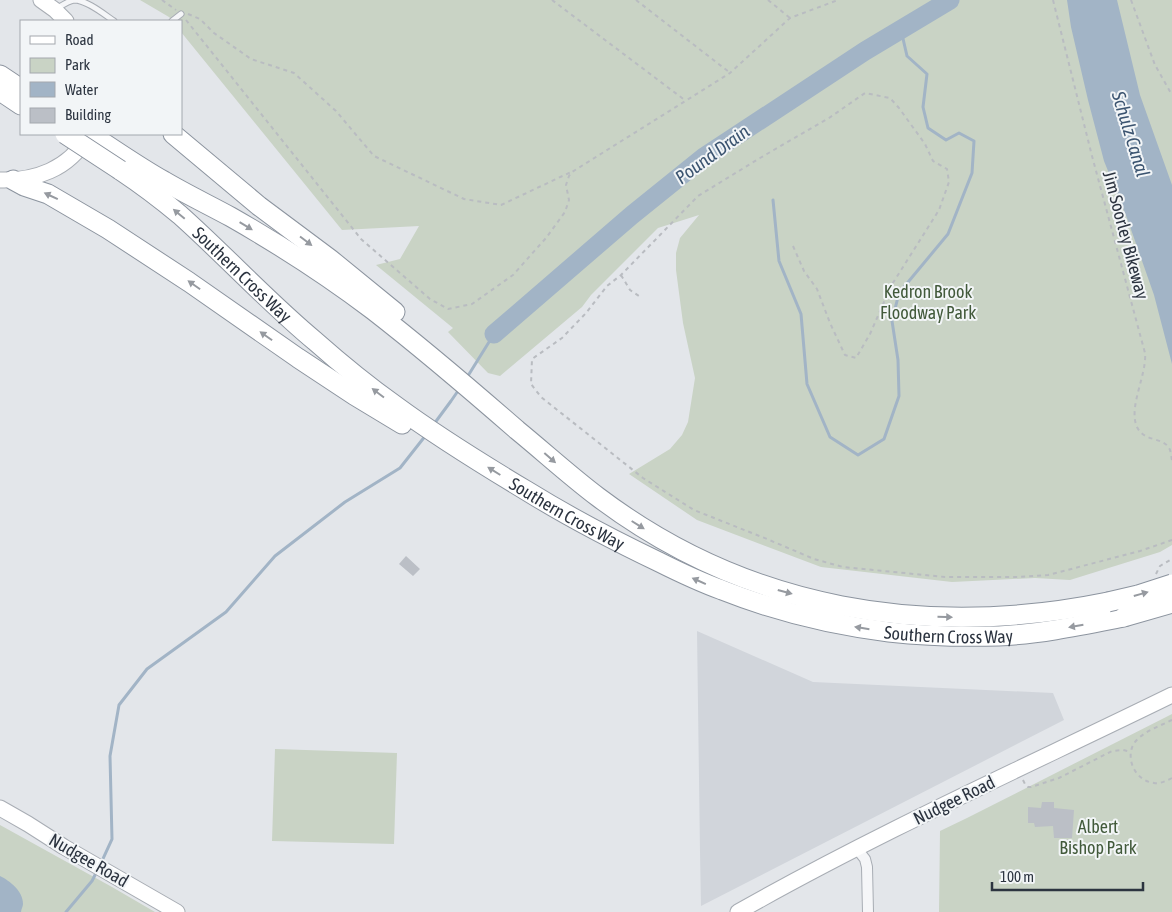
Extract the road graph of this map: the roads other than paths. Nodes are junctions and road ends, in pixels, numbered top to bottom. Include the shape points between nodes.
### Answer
1 (41, 0) edge
2 (54, 10) junction
3 (181, 14) road end
4 (65, 20) edge
5 (113, 20) edge
6 (173, 20) edge
7 (0, 75) edge
8 (20, 88) edge
9 (0, 91) edge
10 (20, 104) edge
11 (67, 135) edge
12 (89, 135) edge
13 (91, 135) edge
14 (174, 135) edge
15 (124, 164) junction
16 (6, 180) edge
17 (445, 365) junction
18 (415, 426) junction
19 (1172, 584) edge
20 (1172, 602) edge
21 (1172, 695) edge
22 (0, 808) edge
23 (857, 849) junction
24 (177, 912) edge
25 (738, 912) edge
26 (868, 912) edge

1 - 2 main road
2 - 4 main road
2 - 5 lane via 78,0
3 - 6 lane
7 - 8 highway
9 - 10 highway
11 - 15 highway, Southern Cross Way, bridge
12 - 16 main road via 76,152 53,170 40,176
13 - 15 highway, Southern Cross Way
14 -> 17 highway via 375,296
15 -> 17 highway, Southern Cross Way via 162,180 279,246
18 -> 15 highway, Southern Cross Way via 313,340
18 -> 16 highway via 354,395 108,229 48,194
17 -> 19 highway, Southern Cross Way, bridge via 577,481 644,529 720,569 779,590 861,609 942,618 1054,612 1108,602
20 -> 18 highway, Southern Cross Way, bridge via 1124,617 999,636 890,632 808,617 721,590 612,540
21 - 23 main road, Nudgee Road
22 - 24 main road, Nudgee Road
23 - 25 main road, Nudgee Road
23 - 26 street via 866,862

